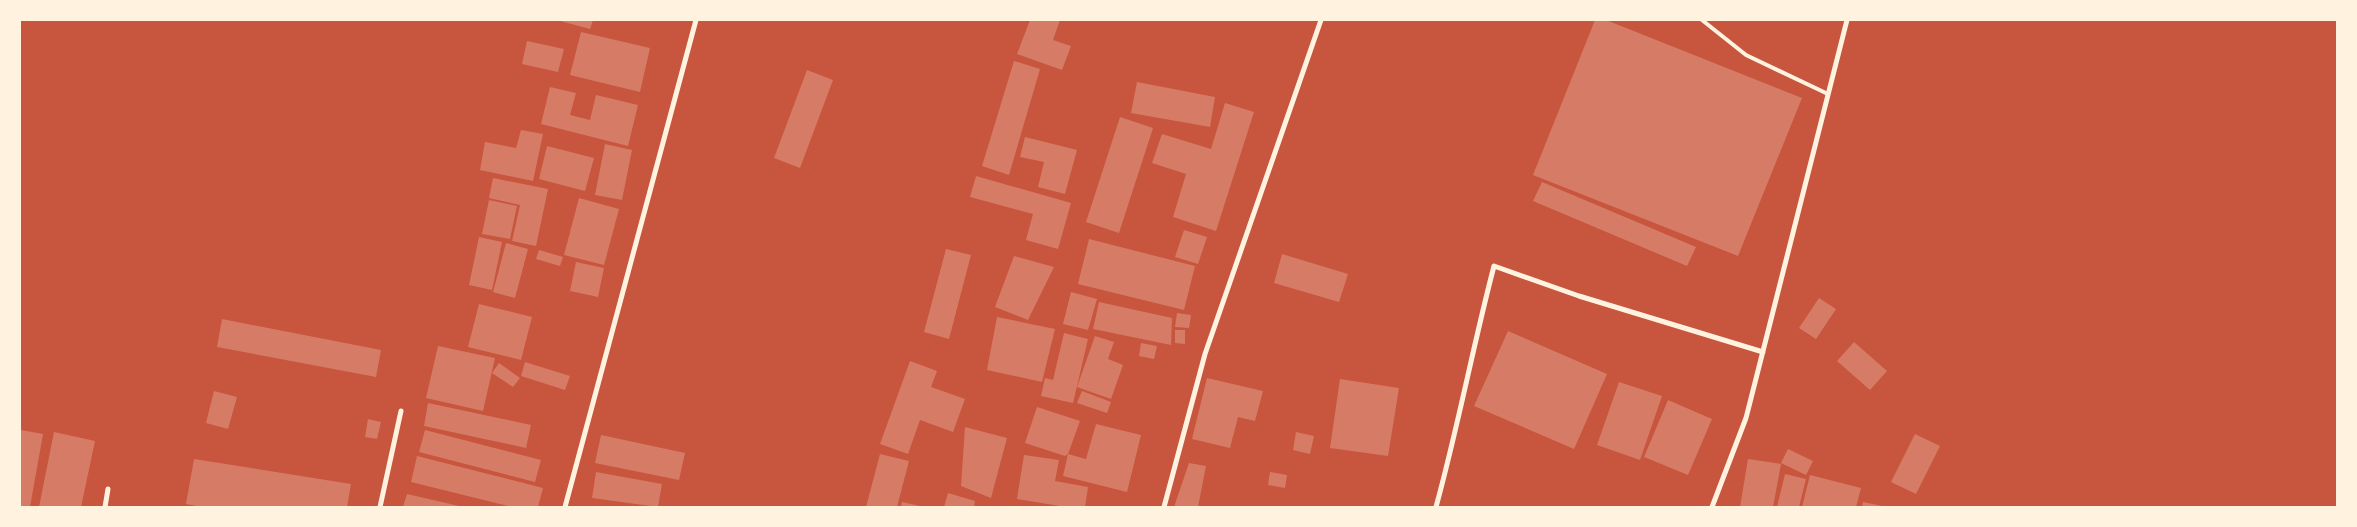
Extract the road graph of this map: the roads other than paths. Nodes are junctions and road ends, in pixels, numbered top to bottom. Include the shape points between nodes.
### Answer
1 (696, 20) edge
2 (1320, 20) edge
3 (1702, 20) edge
4 (1847, 20) edge
5 (1828, 94) junction
6 (1763, 352) junction
7 (401, 411) dead end
8 (108, 489) dead end
9 (105, 507) edge
10 (380, 507) edge
11 (565, 507) edge
12 (1164, 507) edge
13 (1436, 507) edge
14 (1712, 507) edge

1 - 11 street
2 - 12 street via 1205,354
3 - 5 lane via 1746,55
4 - 5 street
5 - 6 street
6 - 13 street via 1587,299 1494,266
6 - 14 street via 1746,418
7 - 10 street
8 - 9 street

